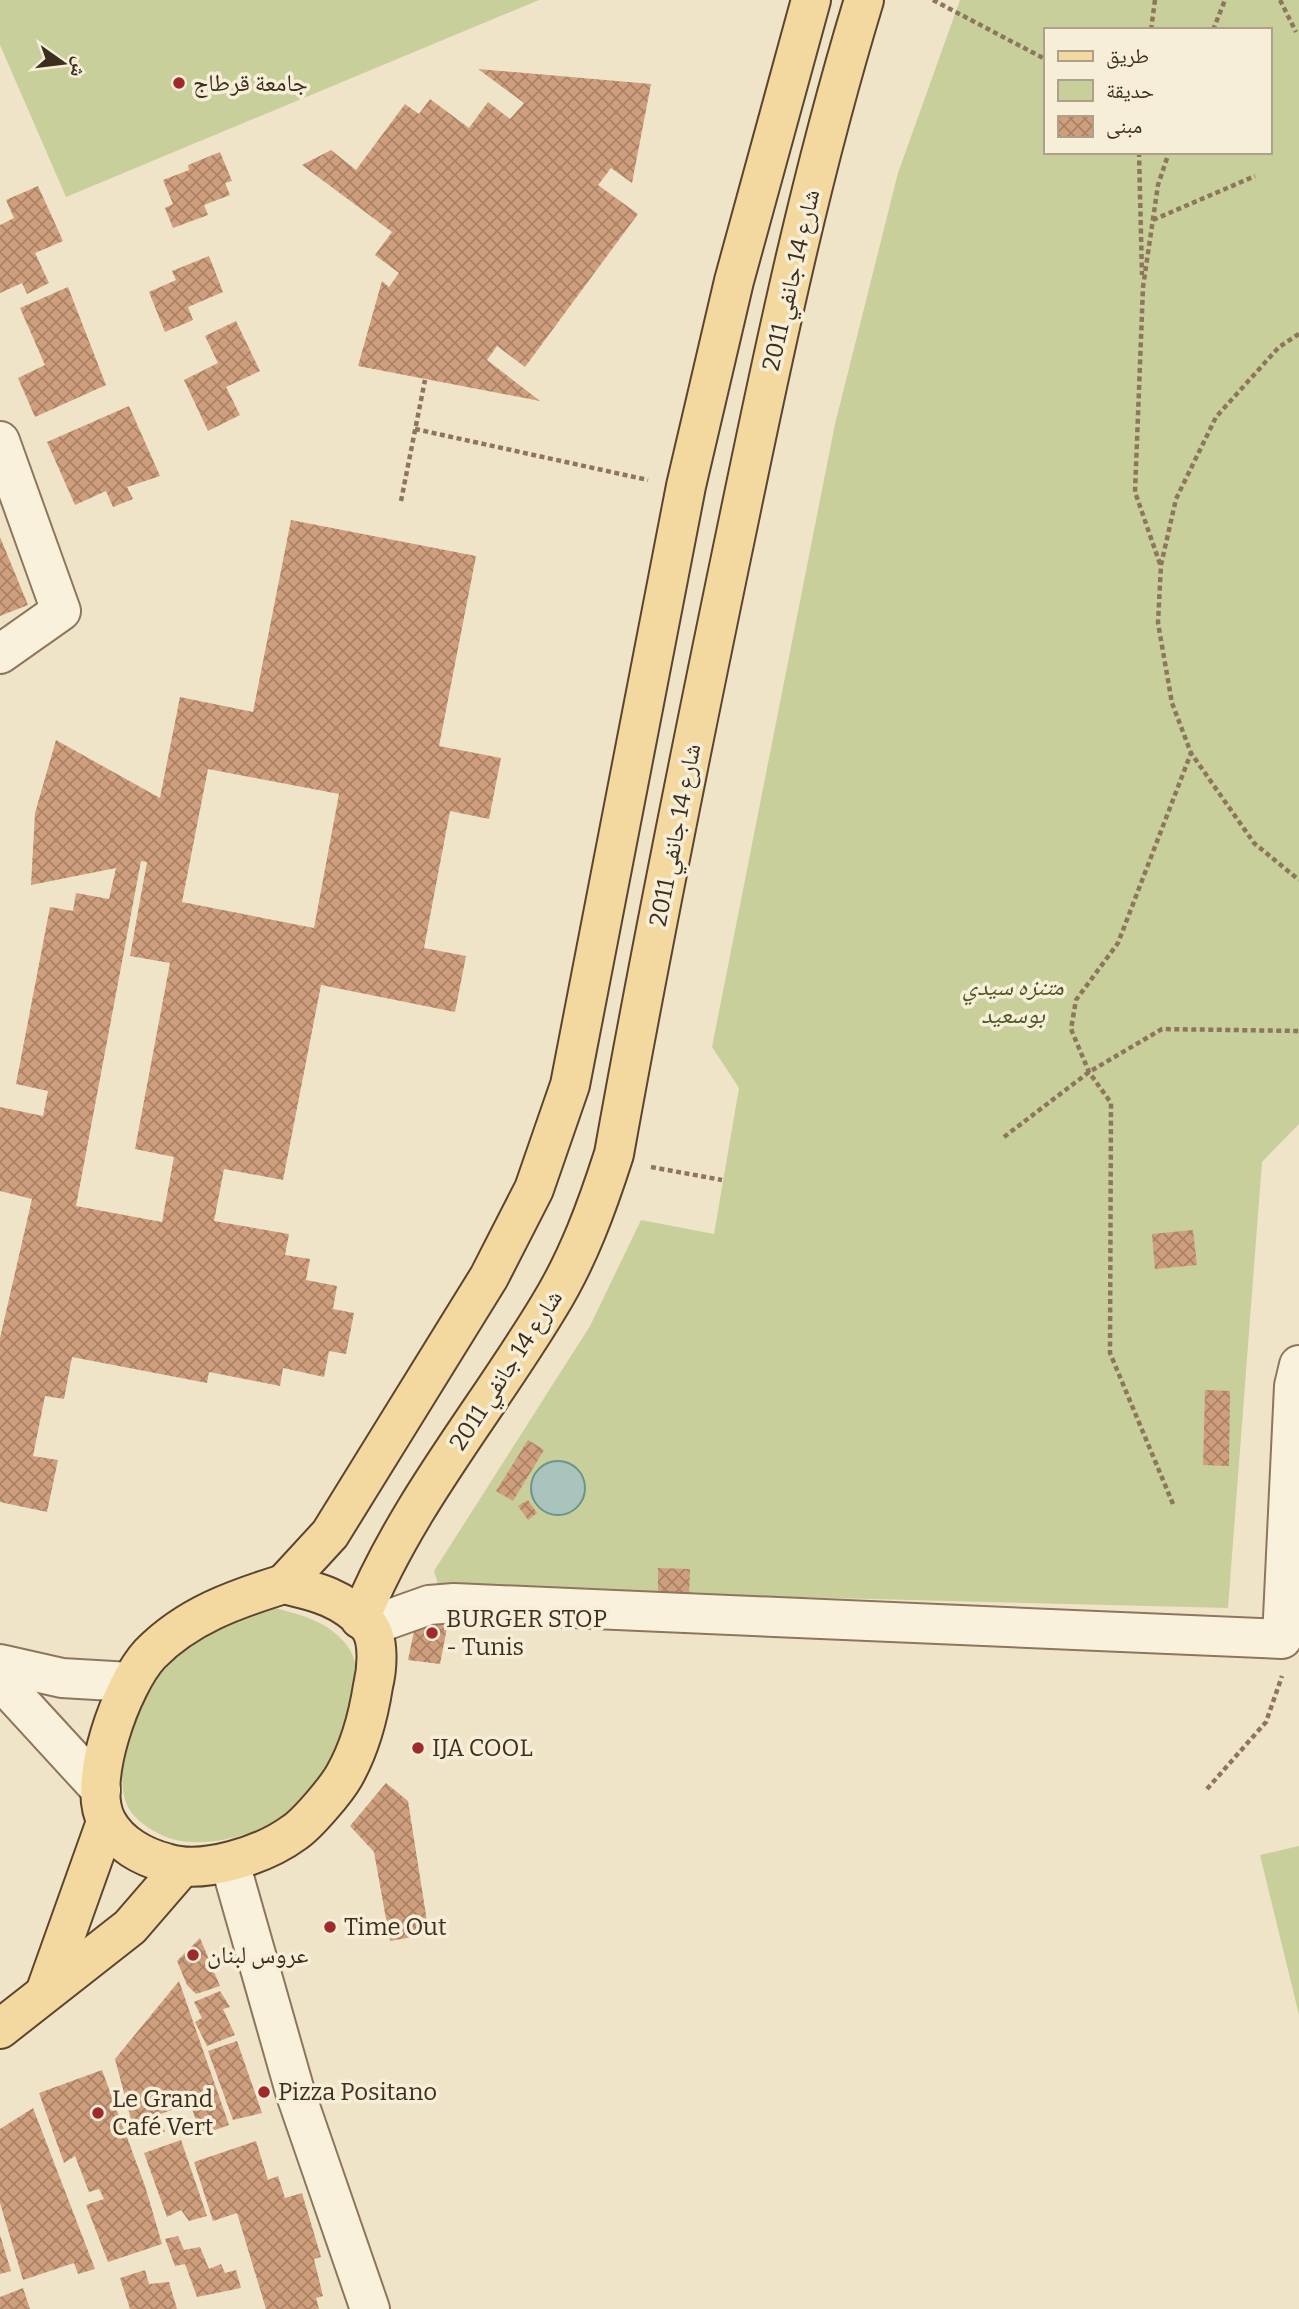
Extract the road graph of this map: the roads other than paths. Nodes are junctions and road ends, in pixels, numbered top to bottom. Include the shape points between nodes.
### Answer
1 (811, 0) edge
2 (864, 0) edge
3 (0, 441) edge
4 (0, 654) edge
5 (1299, 1365) edge
6 (284, 1584) junction
7 (365, 1623) junction
8 (0, 1664) edge
9 (0, 1680) edge
10 (130, 1682) junction
11 (103, 1806) junction
12 (230, 1863) junction
13 (181, 1868) junction
14 (45, 1993) junction
15 (0, 2029) edge
16 (370, 2309) edge

1 - 6 main road via 734,281 686,486 570,1085 534,1189 489,1277 330,1534
2 - 7 main road, شارع 14 جانفي 2011 via 837,88 783,308 614,1154 597,1206 550,1305 398,1535
3 - 4 street via 61,611
5 - 7 street via 1294,1386 1282,1639 454,1603 429,1605
6 - 7 main road via 330,1595
6 - 10 main road via 238,1598 185,1623 150,1655
7 - 12 main road via 378,1664 366,1725 343,1778 296,1832
8 - 10 street via 62,1678
9 - 11 street
10 - 11 main road via 111,1727
11 - 13 main road via 140,1856
11 - 14 main road
12 - 13 main road
12 - 16 street via 296,2095
13 - 14 main road via 130,1927
14 - 15 main road

